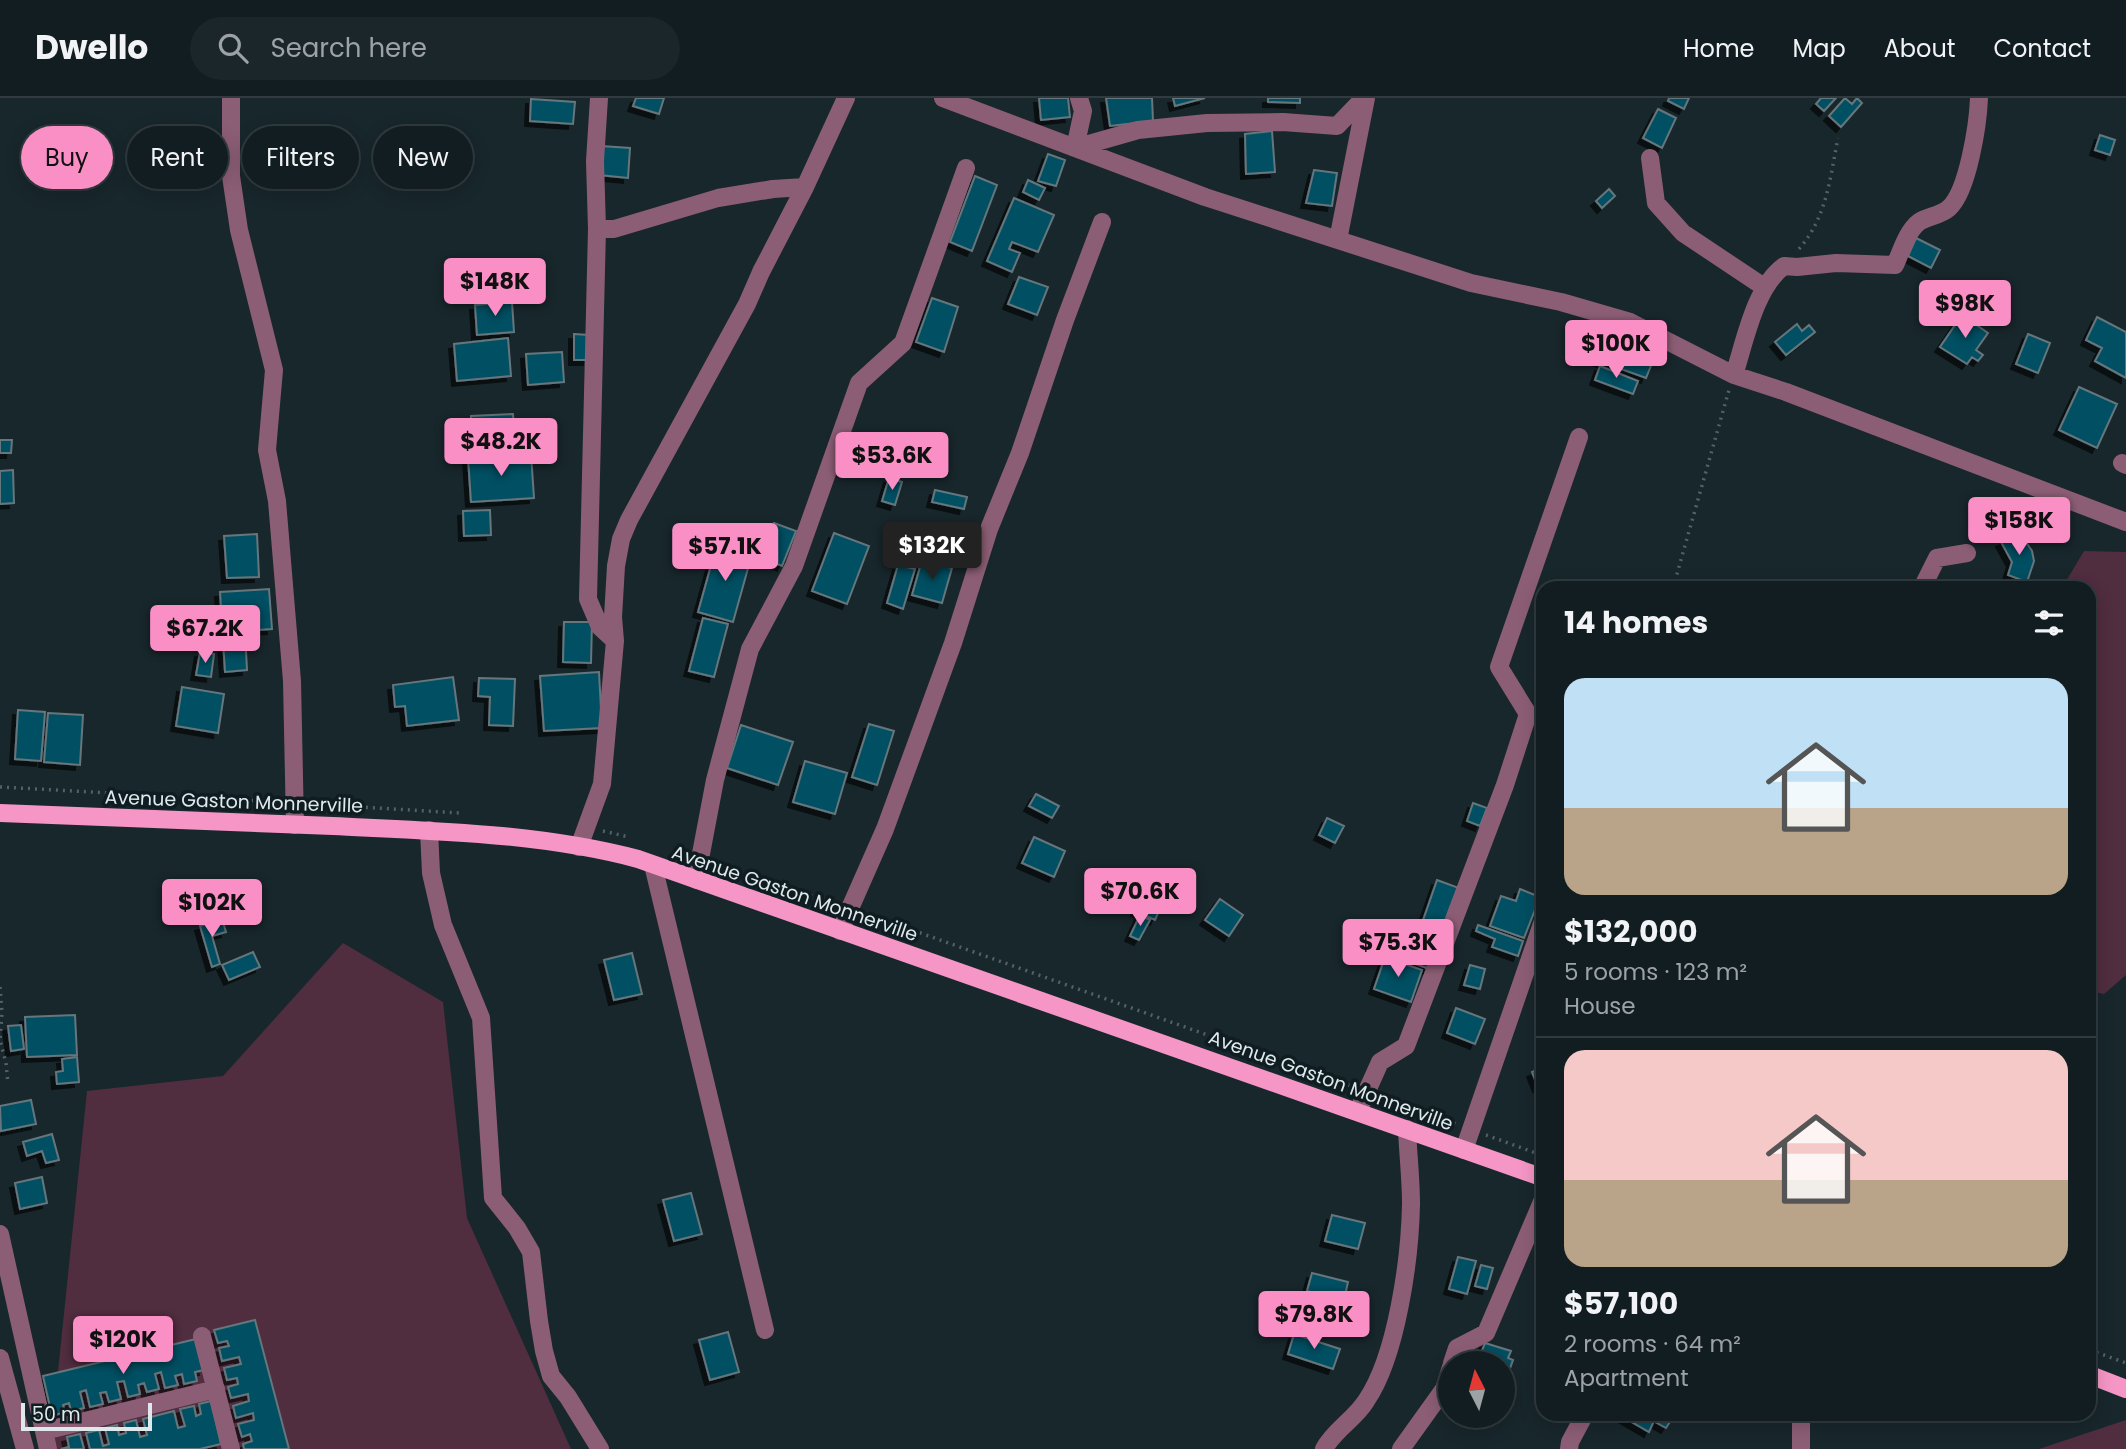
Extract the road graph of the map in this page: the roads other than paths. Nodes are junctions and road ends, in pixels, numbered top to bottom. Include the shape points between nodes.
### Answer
1 (231, 98) edge
2 (599, 98) edge
3 (846, 98) edge
4 (943, 98) edge
5 (1079, 98) edge
6 (1365, 98) edge
7 (1979, 98) edge
8 (1075, 148) junction
9 (1650, 158) dead end
10 (966, 168) dead end
11 (805, 187) junction
12 (1101, 222) dead end
13 (597, 229) junction
14 (1338, 240) junction
15 (1764, 287) junction
16 (1734, 375) junction
17 (1579, 437) dead end
18 (2126, 522) edge
19 (1967, 553) dead end
20 (1926, 581) edge
21 (615, 641) junction
22 (0, 813) edge
23 (295, 825) junction
24 (429, 830) junction
25 (579, 847) junction
26 (653, 865) junction
27 (696, 880) junction
28 (840, 931) junction
29 (1536, 941) edge
30 (1358, 1111) junction
31 (1406, 1129) junction
32 (1464, 1150) junction
33 (1536, 1175) edge
34 (1536, 1217) edge
35 (0, 1234) edge
36 (765, 1330) dead end
37 (202, 1336) dead end
38 (1456, 1351) edge
39 (0, 1358) edge
40 (2096, 1377) edge
41 (216, 1388) junction
42 (2126, 1389) edge
43 (1438, 1397) edge
44 (1582, 1421) edge
45 (1801, 1421) edge
46 (44, 1431) junction
47 (25, 1449) edge
48 (48, 1449) edge
49 (231, 1449) edge
50 (600, 1449) edge
51 (1324, 1449) edge
52 (1401, 1449) edge
53 (1569, 1449) edge
54 (1801, 1449) edge

1 - 23 street via 230,176 274,370 267,450 277,501 292,681
2 - 13 street
3 - 11 street
4 - 8 street
5 - 8 street via 1083,111
6 - 8 street via 1338,126 1207,123 1139,130
6 - 14 street
7 - 15 street via 1961,192 1949,208 1918,223 1895,265 1784,266
8 - 14 street
9 - 15 street via 1656,203 1683,233
10 - 27 street via 903,343 859,383 794,566 750,649 715,780
11 - 13 street via 744,192 614,229
11 - 21 street via 621,539
12 - 28 street via 885,829
13 - 21 street via 588,598 600,627
14 - 16 street via 1471,283 1561,302 1630,323
15 - 16 street
16 - 18 street
17 - 30 street via 1499,667 1528,714 1517,750 1406,1046 1380,1062
19 - 20 street via 1937,558
21 - 25 street via 602,784
22 - 23 main road, Avenue Gaston Monnerville
23 - 24 main road, Avenue Gaston Monnerville
24 - 25 main road, Avenue Gaston Monnerville
24 - 50 street via 431,873 443,925 481,1018 493,1198 531,1252 540,1331 551,1376
25 - 26 main road, Avenue Gaston Monnerville
26 - 27 main road, Avenue Gaston Monnerville
26 - 36 street
27 - 28 main road, Avenue Gaston Monnerville
28 - 30 main road, Avenue Gaston Monnerville
29 - 32 street
30 - 31 main road, Avenue Gaston Monnerville
31 - 32 main road, Avenue Gaston Monnerville
31 - 51 street via 1411,1203 1405,1273 1389,1351 1366,1401
32 - 33 main road, Avenue Gaston Monnerville
34 - 38 street via 1486,1334
35 - 46 street
37 - 41 street
39 - 47 street
40 - 42 main road
41 - 46 street
41 - 49 street
43 - 52 street
44 - 53 street
45 - 54 street
46 - 48 street

